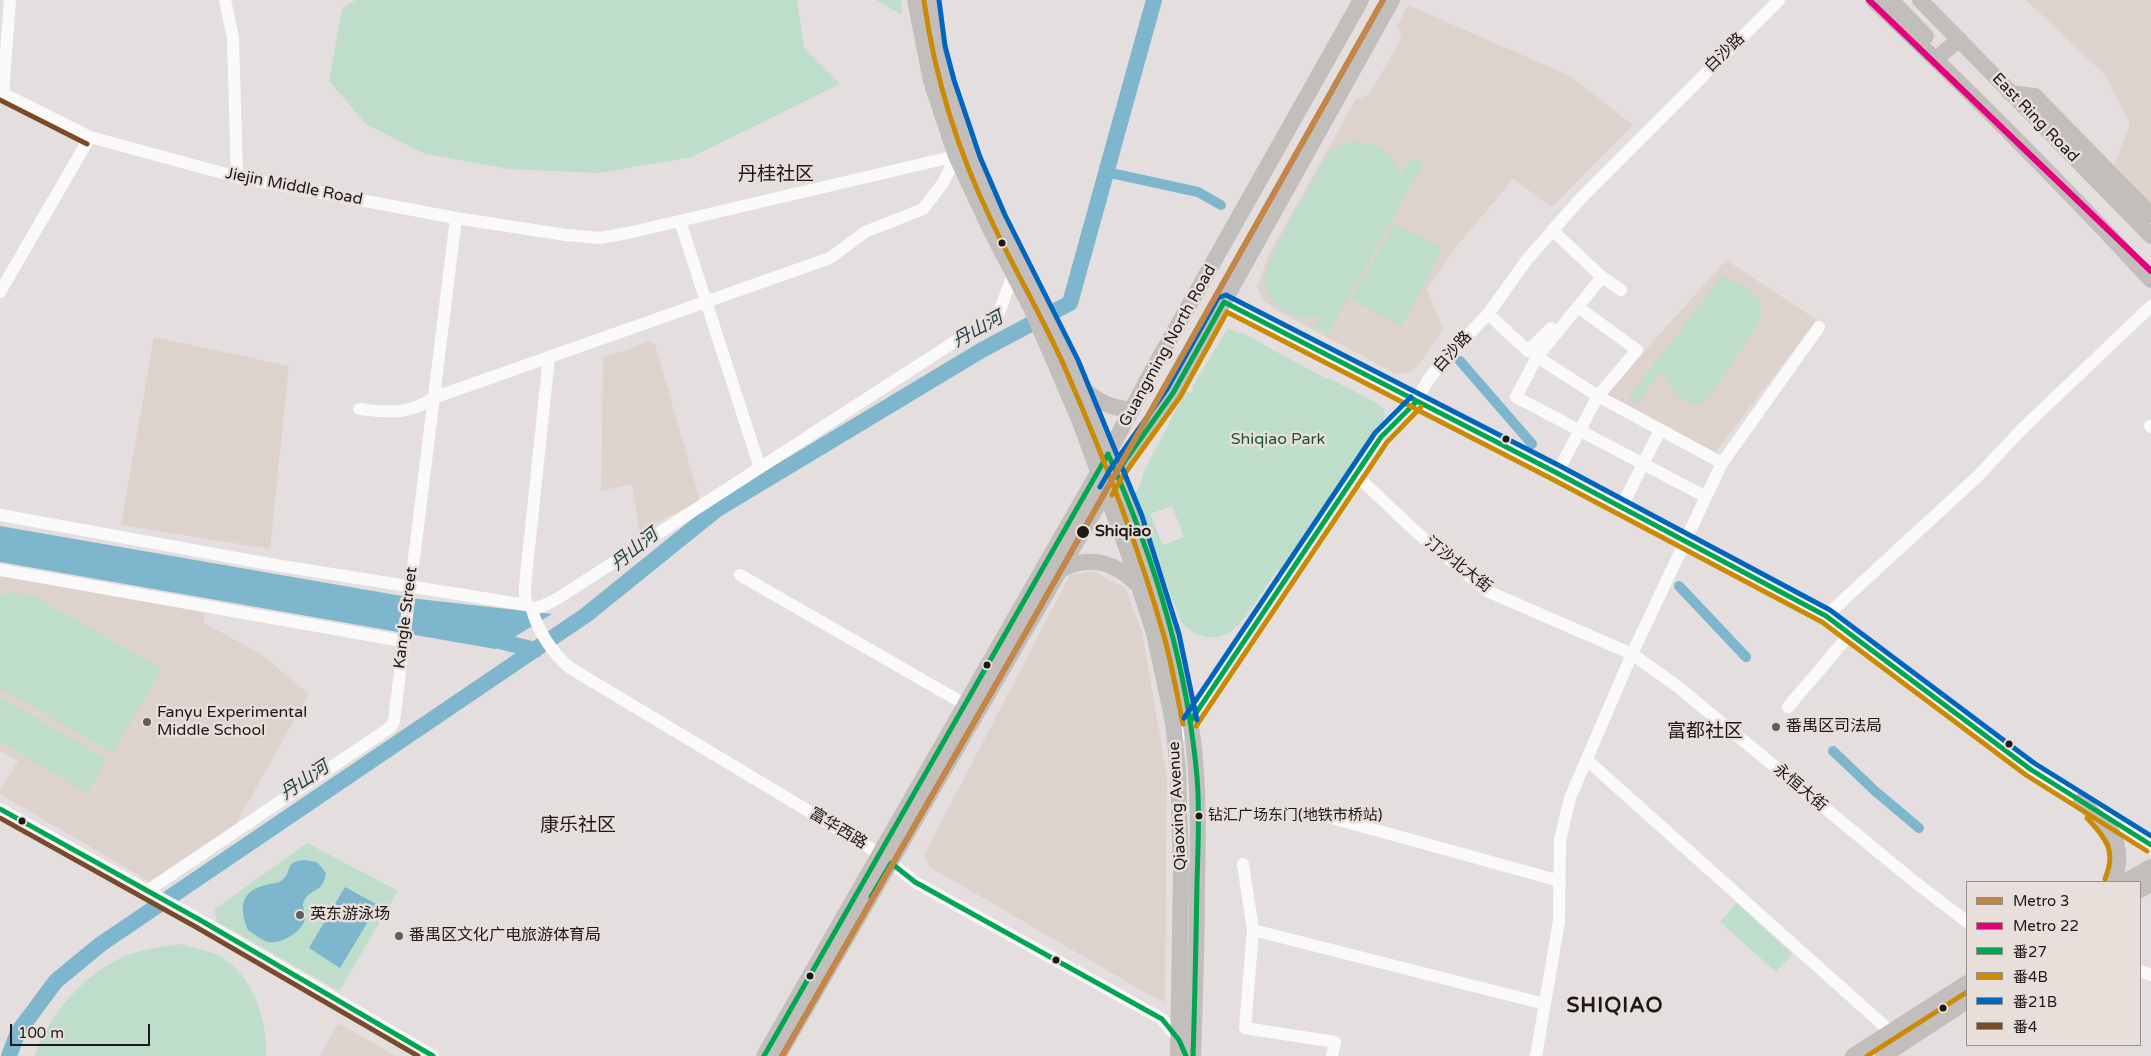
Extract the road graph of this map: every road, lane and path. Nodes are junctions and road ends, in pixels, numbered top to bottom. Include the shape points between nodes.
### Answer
1 (10, 0) edge
2 (224, 0) edge
3 (915, 0) edge
4 (931, 0) edge
5 (1361, 0) edge
6 (1392, 0) edge
7 (1779, 0) edge
8 (1873, 0) edge
9 (1920, 0) edge
10 (1902, 3) edge
11 (1914, 38) junction
12 (1959, 39) junction
13 (1942, 53) junction
14 (1, 93) edge
15 (2010, 93) junction
16 (90, 137) junction
17 (956, 156) junction
18 (237, 177) junction
19 (2151, 214) edge
20 (456, 218) junction
21 (680, 221) junction
22 (1552, 230) junction
23 (2151, 236) edge
24 (2151, 267) edge
25 (1013, 274) junction
26 (1602, 277) junction
27 (2151, 280) edge
28 (1621, 290) dead end
29 (0, 292) edge
30 (706, 301) junction
31 (1224, 302) junction
32 (2151, 306) edge
33 (1578, 307) junction
34 (1037, 308) junction
35 (1488, 314) junction
36 (1819, 327) dead end
37 (1551, 328) dead end
38 (1051, 336) junction
39 (549, 357) junction
40 (1537, 357) junction
41 (1082, 388) junction
42 (1598, 396) junction
43 (433, 398) junction
44 (1416, 402) junction
45 (1134, 406) junction
46 (359, 408) dead end
47 (1157, 416) junction
48 (1579, 430) junction
49 (1660, 430) junction
50 (1108, 454) junction
51 (1722, 463) junction
52 (1642, 464) junction
53 (760, 468) junction
54 (1099, 471) junction
55 (1117, 472) junction
56 (1556, 474) junction
57 (1356, 475) junction
58 (1106, 491) junction
59 (1706, 497) junction
60 (1621, 508) junction
61 (0, 515) edge
62 (1684, 541) junction
63 (0, 570) edge
64 (1060, 570) junction
65 (740, 575) dead end
66 (1139, 586) junction
67 (409, 590) junction
68 (529, 607) junction
69 (1826, 616) junction
70 (1850, 634) junction
71 (402, 641) junction
72 (1632, 654) junction
73 (966, 705) junction
74 (1788, 707) dead end
75 (1190, 722) junction
76 (1176, 741) junction
77 (1586, 760) junction
78 (2080, 801) junction
79 (0, 809) edge
80 (1314, 813) dead end
81 (2151, 845) edge
82 (886, 859) junction
83 (1243, 864) dead end
84 (2151, 866) edge
85 (1560, 881) junction
86 (2112, 881) edge
87 (2126, 881) edge
88 (151, 894) junction
89 (1966, 921) edge
90 (1253, 930) junction
91 (1966, 984) edge
92 (1966, 1002) edge
93 (1545, 1004) junction
94 (1891, 1032) junction
95 (1179, 1048) edge
96 (433, 1056) edge
97 (764, 1056) edge
98 (778, 1056) edge
99 (1186, 1056) edge
100 (1194, 1056) edge
101 (1332, 1056) edge
102 (1536, 1056) edge
103 (1853, 1056) edge
104 (1883, 1056) edge

1 - 14 street
2 - 18 street via 233,38
3 - 17 main road via 931,81
4 - 34 main road via 947,82 973,160
5 - 45 main road, Guangming North Road
6 - 31 main road, Guangming North Road
7 - 22 street, 白沙路
8 - 11 main road
9 - 12 main road, East Ring Road
10 - 11 main road
10 - 13 main road, East Ring Road
11 - 27 main road
12 - 13 main road
12 - 15 main road, East Ring Road
13 - 24 main road, East Ring Road
14 - 16 street, Jiejin Middle Road
15 - 19 main road via 2036,96
15 - 23 main road, East Ring Road
16 - 18 street, Jiejin Middle Road
16 - 29 street
17 - 21 street, Jiejin Middle Road
17 - 25 main road
17 - 30 street via 943,183 922,209 865,232 830,258
18 - 20 street, Jiejin Middle Road
20 - 21 street, Jiejin Middle Road via 600,238
20 - 43 street, Kangle Street
21 - 30 street
22 - 26 street
22 - 35 street, 白沙路
25 - 34 main road
25 - 53 street via 999,314
26 - 28 street
26 - 33 street
30 - 39 street
30 - 53 street
31 - 44 street
31 - 47 main road, Guangming North Road via 1173,394
32 - 69 street via 2021,430 1978,476
33 - 40 street
33 - 42 street via 1637,350
34 - 38 main road
35 - 37 street via 1528,351
35 - 44 street, 白沙路 via 1428,380
36 - 51 street
38 - 41 main road, Qiaoxing Avenue
38 - 54 main road, Qiaoxing Avenue
39 - 43 street
39 - 68 street, 富华西路 via 526,565 524,599
40 - 42 street
40 - 48 street via 1516,397
41 - 45 main road via 1115,408
41 - 50 main road, Qiaoxing Avenue
42 - 48 street
42 - 49 street
43 - 46 street via 417,408 391,413
43 - 67 street, Kangle Street
44 - 56 street
44 - 57 street, 白沙路 via 1381,437
45 - 47 main road
45 - 50 main road, Guangming North Road
47 - 55 main road, Guangming North Road
48 - 52 street
48 - 56 street
49 - 51 street
49 - 52 street
50 - 54 main road, Guangming North Road
50 - 55 main road, Qiaoxing Avenue
51 - 59 street
52 - 59 street
52 - 60 street
53 - 68 street via 560,597 540,608
54 - 58 main road, Qiaoxing Avenue
54 - 73 main road, Guangming North Road
55 - 58 main road, Guangming North Road
55 - 75 main road, Qiaoxing Avenue via 1164,608
56 - 60 street
57 - 72 street, 汀沙北大街 via 1414,530 1488,591
57 - 75 street, 白沙路
58 - 64 main road, Guangming North Road
58 - 66 main road, Qiaoxing Avenue
59 - 62 street
60 - 62 street
61 - 67 street
62 - 69 street
62 - 72 street
63 - 71 street
64 - 66 main road via 1072,564 1100,562 1122,571
64 - 82 main road, Guangming North Road
65 - 73 street
66 - 76 main road, Qiaoxing Avenue via 1161,664
67 - 68 street
67 - 71 street, Kangle Street
68 - 82 street, 富华西路 via 557,657 570,668
69 - 70 street
70 - 74 street
70 - 78 street via 2030,769
71 - 88 street, Kangle Street via 395,718 391,727
72 - 77 street
72 - 89 street, 永恒大街 via 1677,686
73 - 82 main road, Guangming North Road
75 - 76 street, 白沙路
75 - 100 main road, Qiaoxing Avenue via 1198,816
76 - 95 main road, Qiaoxing Avenue via 1181,870
77 - 85 street via 1570,798 1560,840
77 - 94 street
78 - 81 street
78 - 86 main road via 2113,834 2118,858
79 - 88 street
80 - 85 street
82 - 95 street, 富华西路 via 915,882 1162,1019
82 - 97 main road, Guangming North Road
82 - 98 main road, Guangming North Road
83 - 90 street
84 - 87 main road
85 - 93 street via 1559,920
88 - 96 street
90 - 93 street
90 - 101 street via 1245,1028 1334,1042
91 - 94 main road
92 - 104 main road
93 - 102 street
94 - 103 main road
95 - 99 main road

